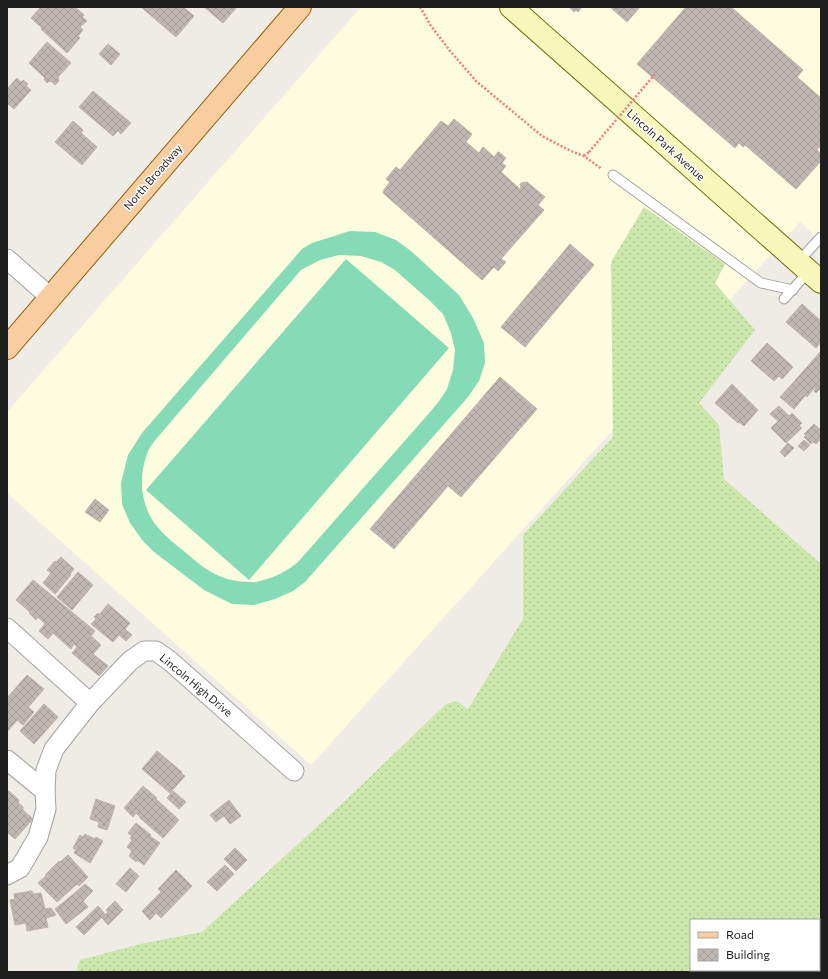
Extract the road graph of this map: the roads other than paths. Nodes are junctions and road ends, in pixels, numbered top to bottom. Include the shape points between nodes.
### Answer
1 (300, 7) edge
2 (511, 7) edge
3 (613, 176) road end
4 (821, 237) edge
5 (7, 260) edge
6 (809, 272) edge
7 (793, 290) junction
8 (50, 297) junction
9 (784, 299) dead end
10 (7, 348) edge
11 (7, 628) edge
12 (90, 703) junction
13 (7, 760) edge
14 (294, 771) dead end
15 (45, 791) junction
16 (7, 875) edge

1 - 8 main road, North Broadway
2 - 6 street, Lincoln Park Avenue
3 - 7 lane via 761,283
4 - 6 lane
5 - 8 street
6 - 7 lane
7 - 9 lane
8 - 10 main road, North Broadway
11 - 12 street
12 - 14 street, Lincoln High Drive via 130,660 144,651 156,651
12 - 15 street, Lincoln High Drive via 54,749 46,770
13 - 15 street
15 - 16 street, Lincoln High Drive via 46,809 38,837 20,868

